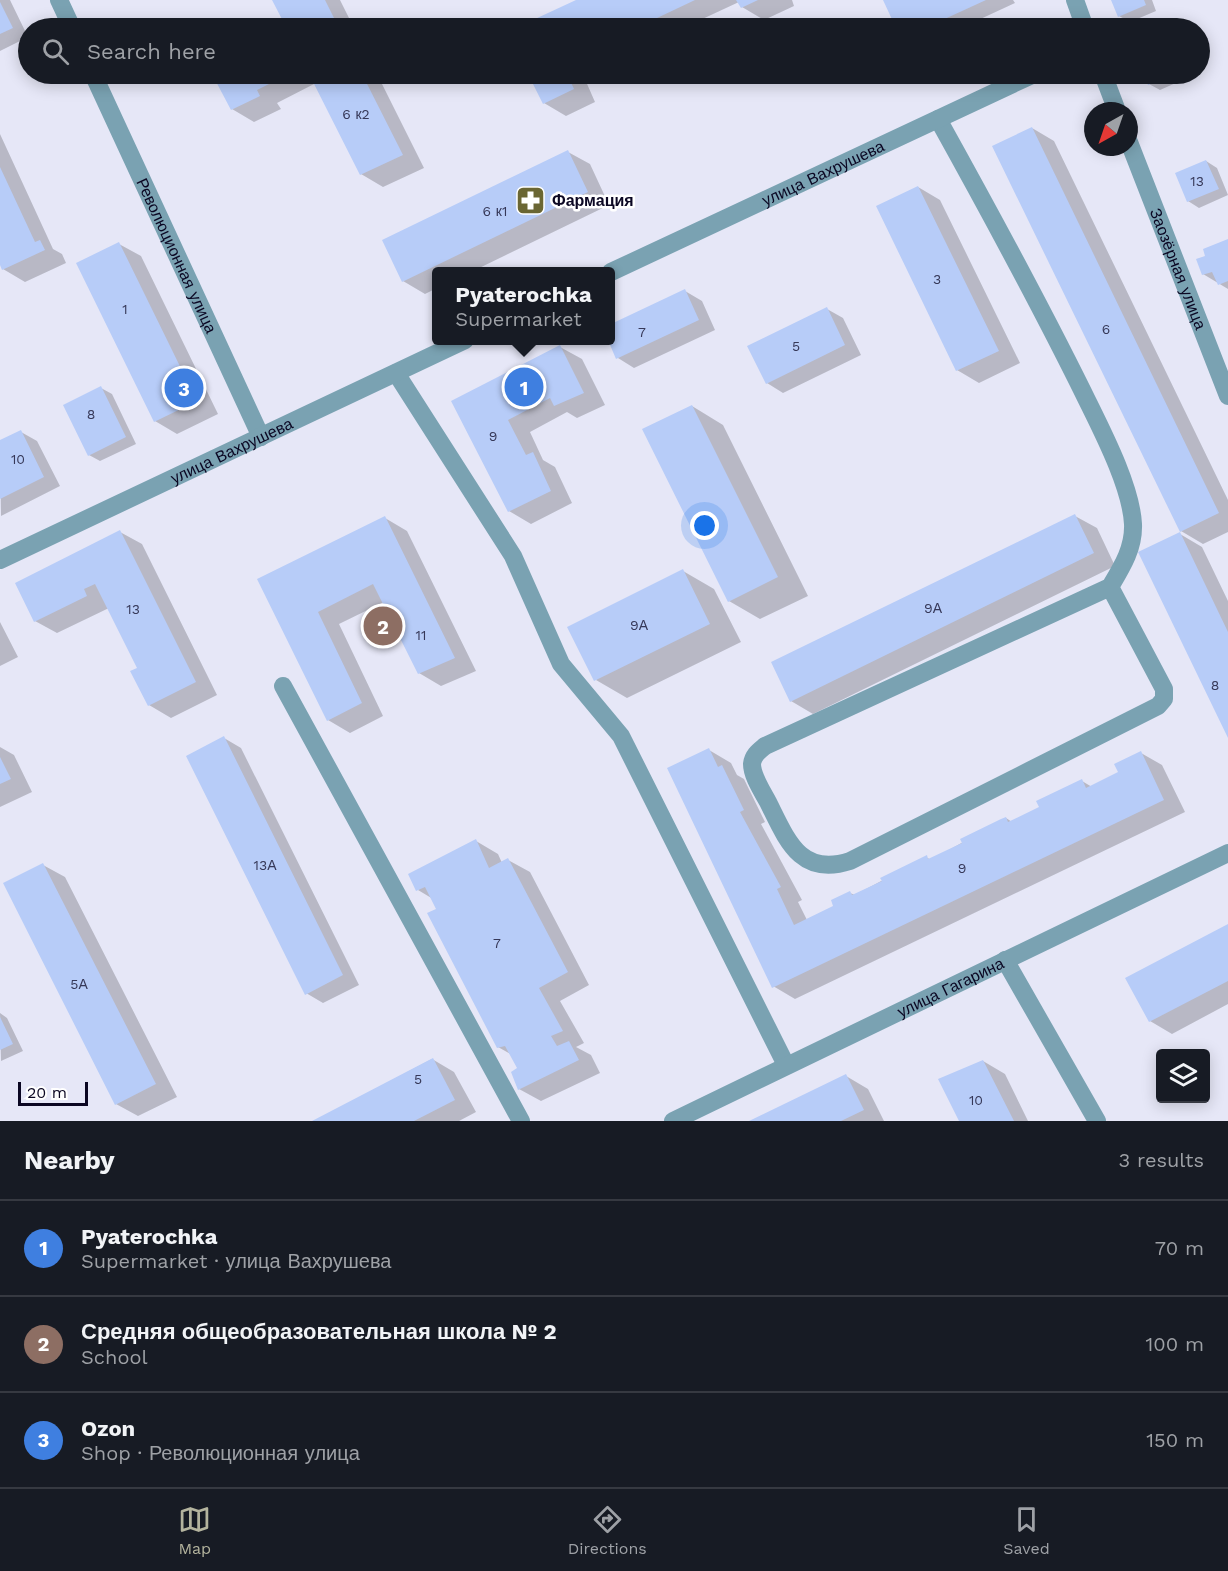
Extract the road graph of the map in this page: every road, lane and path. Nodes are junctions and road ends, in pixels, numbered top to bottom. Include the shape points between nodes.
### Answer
1 (59, 0) edge
2 (1075, 0) edge
3 (67, 18) edge
4 (1081, 18) edge
5 (98, 84) edge
6 (1013, 84) edge
7 (1106, 84) edge
8 (1113, 102) edge
9 (938, 119) junction
10 (1135, 156) edge
11 (615, 270) edge
12 (455, 345) edge
13 (1222, 362) edge
14 (396, 373) junction
15 (1228, 396) edge
16 (261, 436) junction
17 (0, 560) edge
18 (1110, 587) junction
19 (283, 686) dead end
20 (1228, 853) edge
21 (1005, 960) junction
22 (786, 1065) junction
23 (520, 1121) edge
24 (673, 1121) edge
25 (1097, 1121) edge

1 - 3 street
2 - 4 street
5 - 16 street, Революционная улица
6 - 9 street, улица Вахрушева
7 - 8 street
9 - 11 street, улица Вахрушева
9 - 18 street via 1031,285 1115,463 1133,523 1125,562
10 - 13 street, Заозёрная улица
12 - 14 street, улица Вахрушева
13 - 15 street, Заозёрная улица
14 - 16 street, улица Вахрушева
14 - 22 street via 513,556 561,664 621,736
16 - 17 street, улица Вахрушева
18 - 18 street via 756,753 752,764 757,782 788,842 803,858 815,863 833,866 850,861 1158,706 1164,699 1164,689
19 - 23 street
20 - 21 street, улица Гагарина
21 - 22 street, улица Гагарина
21 - 25 street
22 - 24 street, улица Гагарина

